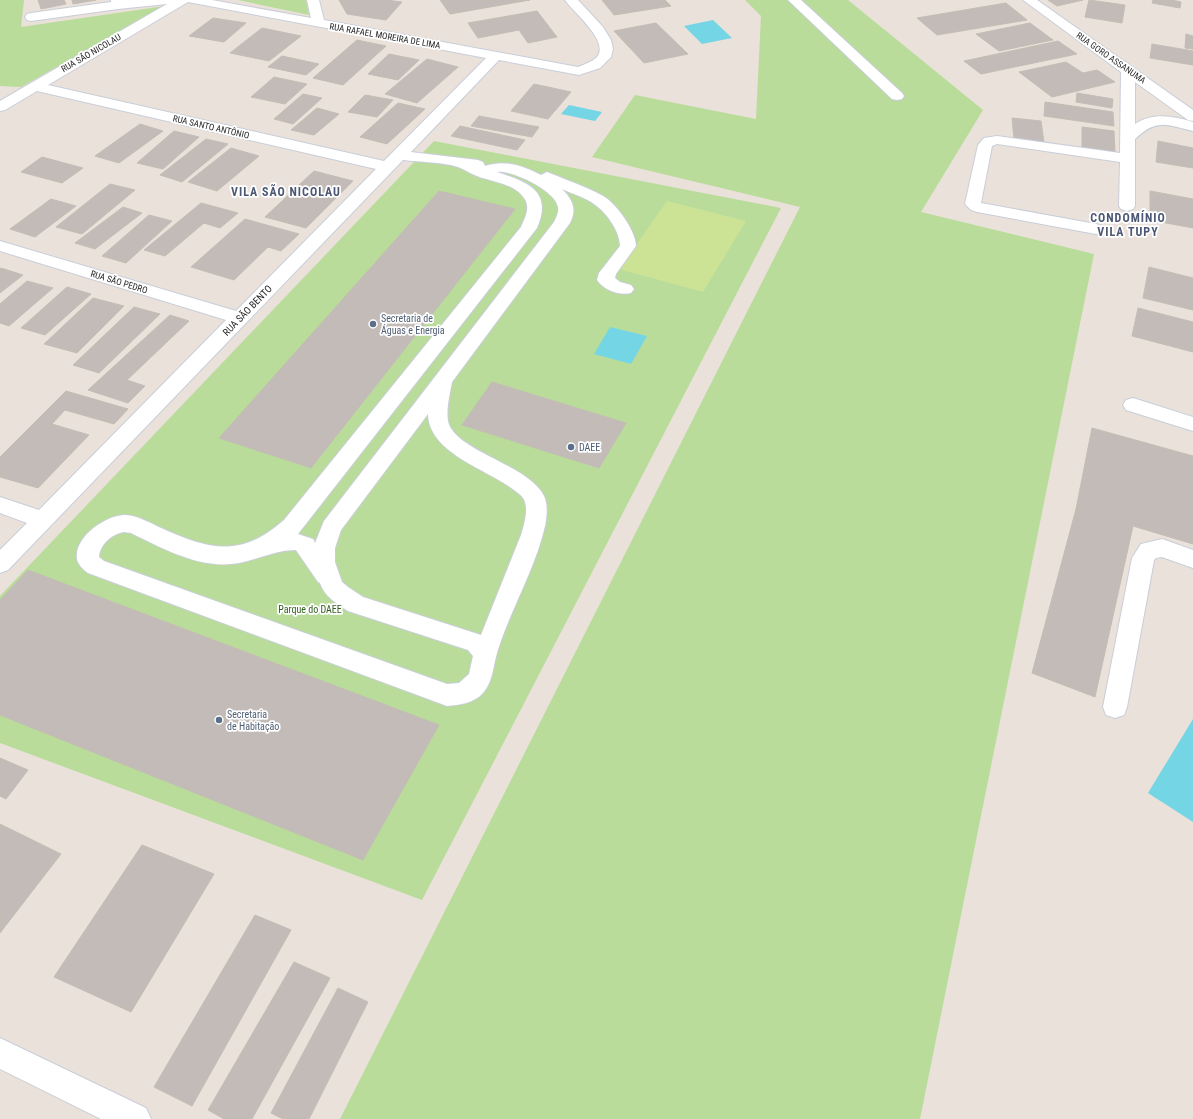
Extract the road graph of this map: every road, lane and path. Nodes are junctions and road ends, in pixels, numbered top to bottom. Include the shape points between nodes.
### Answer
1 (171, 0) edge
2 (183, 0) edge
3 (192, 0) edge
4 (313, 0) edge
5 (570, 0) edge
6 (794, 0) edge
7 (1029, 0) edge
8 (118, 2) edge
9 (31, 17) dead end
10 (319, 24) junction
11 (496, 56) junction
12 (1128, 70) junction
13 (34, 86) junction
14 (897, 96) dead end
15 (0, 107) edge
16 (1193, 117) edge
17 (1193, 127) edge
18 (1128, 137) junction
19 (1128, 159) junction
20 (394, 161) junction
21 (491, 170) junction
22 (1127, 206) dead end
23 (1096, 229) dead end
24 (0, 246) edge
25 (625, 289) dead end
26 (239, 318) junction
27 (443, 379) junction
28 (1133, 405) dead end
29 (1193, 424) edge
30 (0, 505) edge
31 (300, 517) junction
32 (43, 520) junction
33 (332, 527) junction
34 (261, 547) junction
35 (1193, 559) edge
36 (0, 564) edge
37 (333, 587) junction
38 (486, 654) junction
39 (1115, 707) dead end
40 (0, 1053) edge
41 (135, 1119) edge

1 - 8 street
2 - 13 street, RUA SÃO NICOLAU
3 - 10 street, RUA RAFAEL MOREIRA DE LIMA
4 - 10 street
5 - 11 street, RUA RAFAEL MOREIRA DE LIMA via 606,43 606,57 600,63 579,71
6 - 14 street
7 - 12 street, RUA GORO ASSANUMA
8 - 9 street
10 - 11 street, RUA RAFAEL MOREIRA DE LIMA
11 - 20 street, RUA SÃO BENTO
12 - 16 street, RUA GORO ASSANUMA
12 - 18 street
13 - 15 street, RUA SÃO NICOLAU
13 - 20 street, RUA SANTO ANTÔNIO
17 - 18 street via 1165,120 1149,121 1139,126
18 - 19 street
19 - 22 street
19 - 23 street via 997,140 989,141 985,145 972,204
20 - 21 street, RUA SANTO ANTÔNIO via 464,164
20 - 26 street, RUA SÃO BENTO
21 - 25 street via 515,167 543,175 592,196 604,204 626,233 629,242 626,250 608,272 606,280
21 - 27 street via 528,175 553,189 566,204 566,217
21 - 31 street via 527,190 536,204 534,221
24 - 26 street, RUA SÃO PEDRO
26 - 32 street, RUA SÃO BENTO
27 - 33 street
27 - 38 street via 439,425 445,435 456,445 530,491 535,499 536,512 530,540
28 - 29 street
30 - 32 street
31 - 33 street via 301,532 312,537 322,535
31 - 34 street via 280,537
32 - 36 street, RUA SÃO BENTO
33 - 37 street via 324,554 326,569
34 - 37 street via 301,542
34 - 38 street via 227,556 210,555 123,523 101,533 88,552 88,560 96,567 447,695 457,696 476,684 483,671
35 - 39 street via 1162,548 1149,550 1143,558
37 - 38 street via 356,604 468,639 476,643
40 - 41 street

